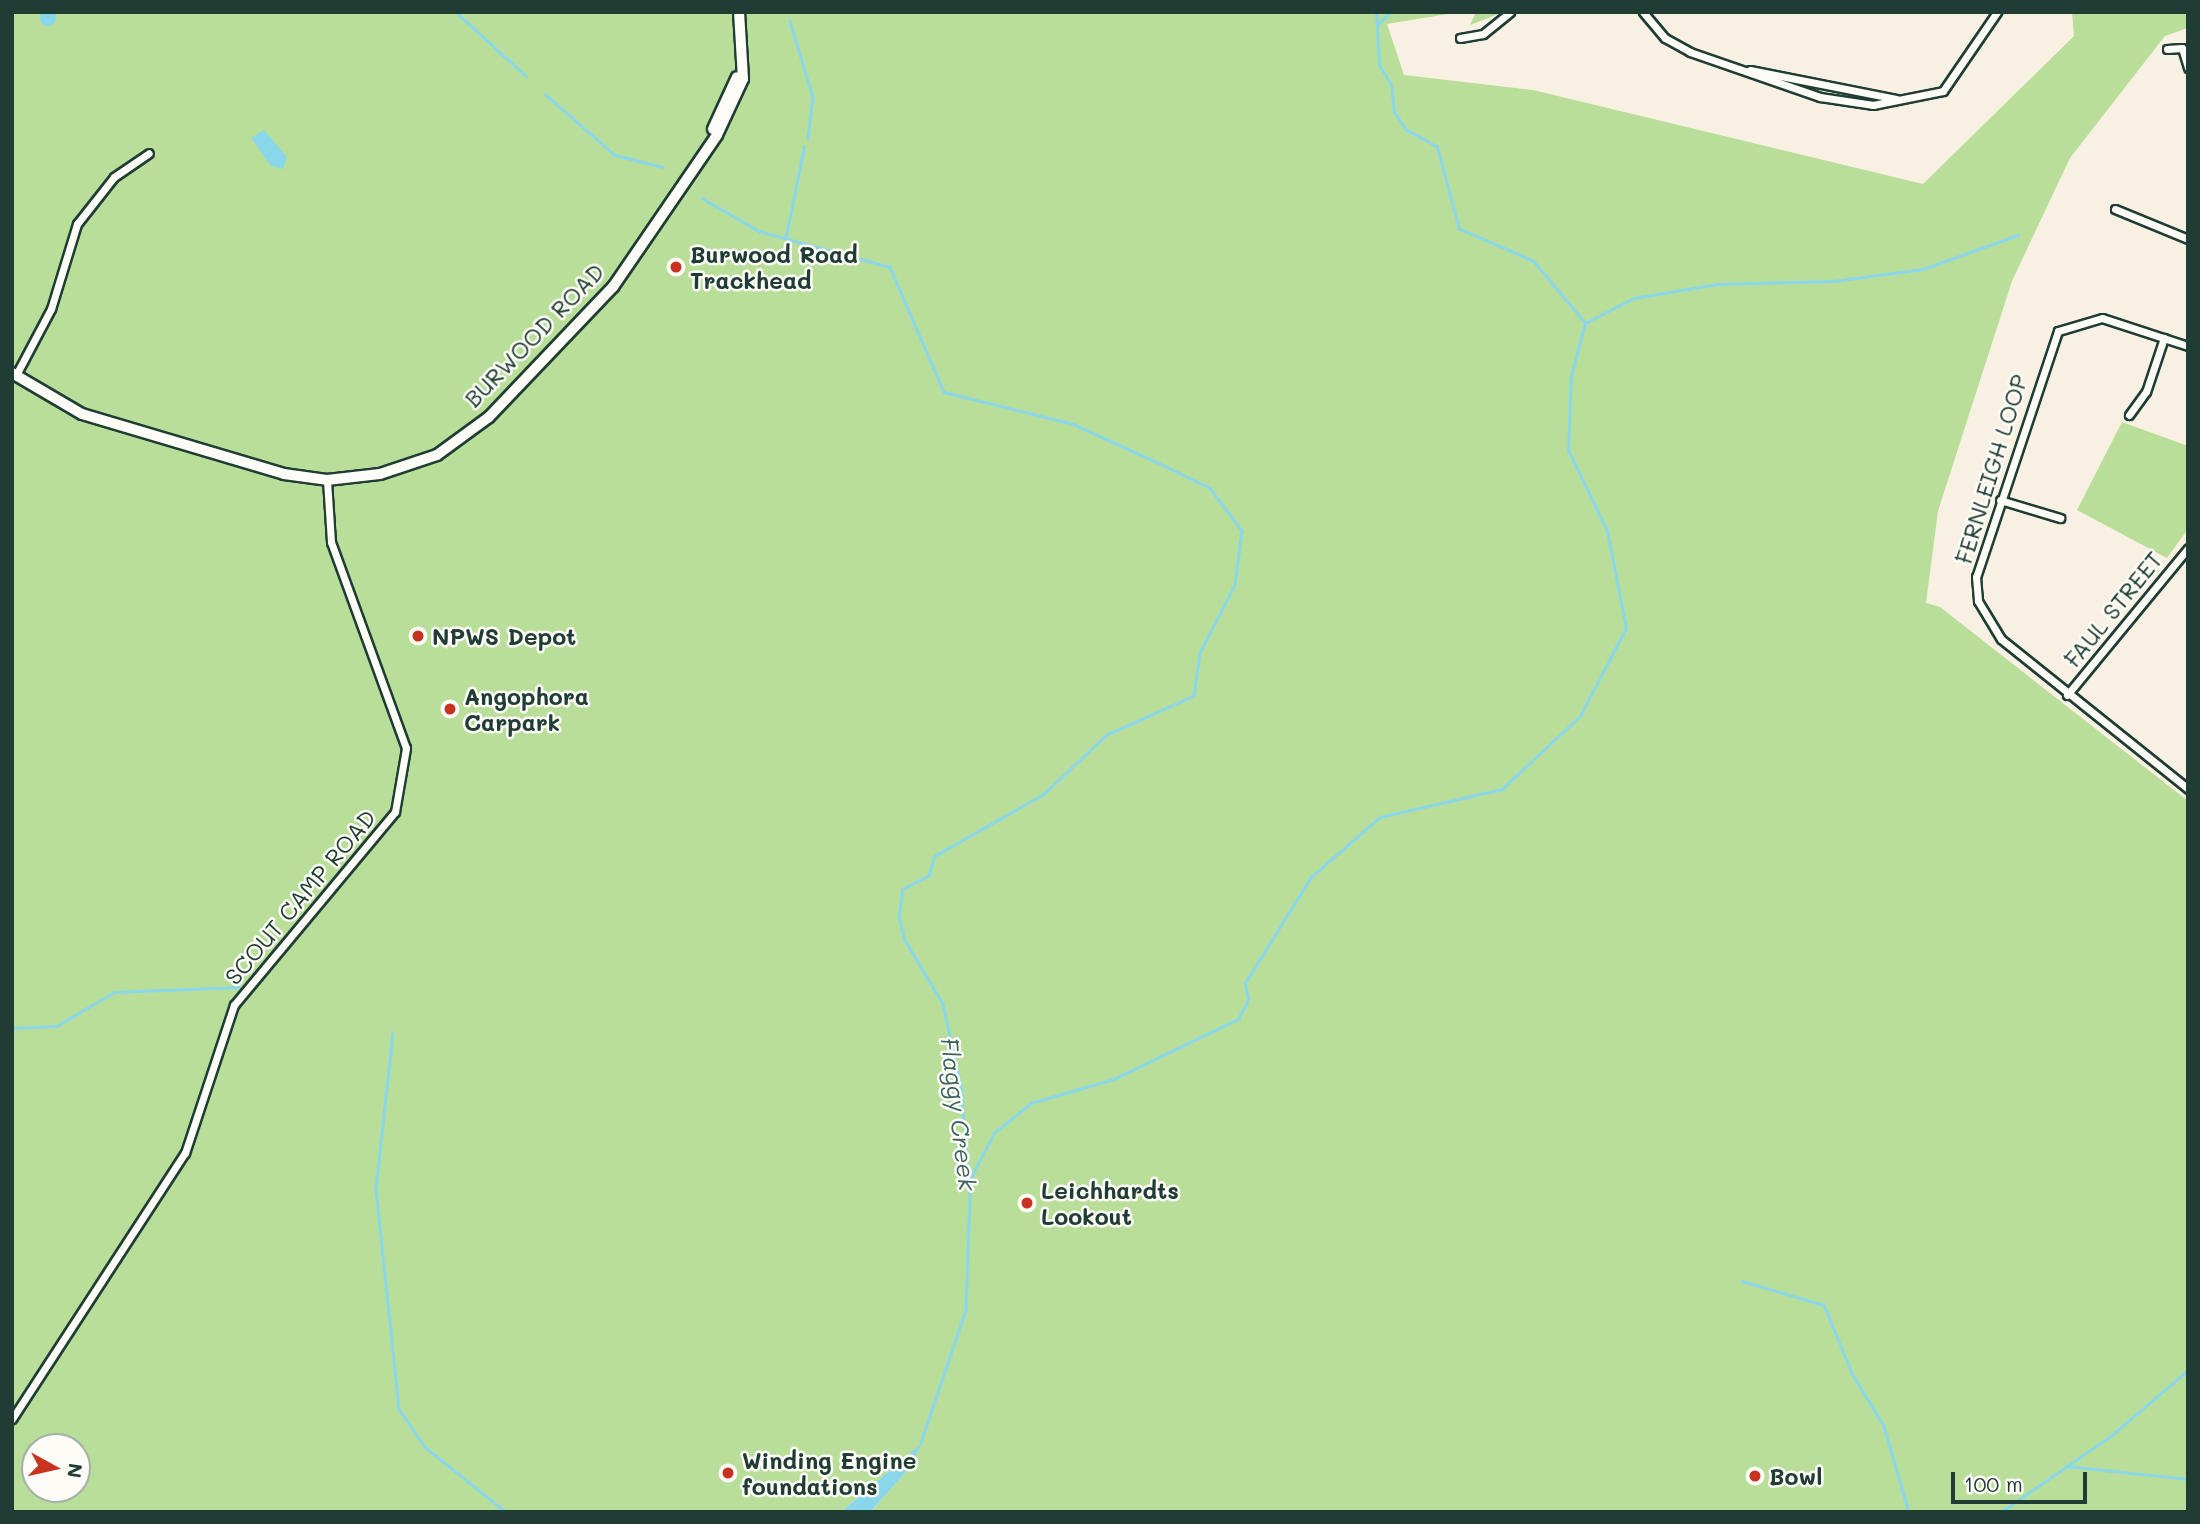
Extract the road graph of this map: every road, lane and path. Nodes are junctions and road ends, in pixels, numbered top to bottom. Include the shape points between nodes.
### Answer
1 (739, 12) edge
2 (1510, 12) edge
3 (1643, 12) edge
4 (1997, 12) edge
5 (1460, 38) dead end
6 (2167, 49) dead end
7 (2188, 68) edge
8 (1746, 70) junction
9 (1902, 100) junction
10 (149, 153) dead end
11 (2115, 209) dead end
12 (2188, 239) edge
13 (2164, 338) junction
14 (2188, 346) edge
15 (14, 374) edge
16 (2129, 415) dead end
17 (327, 481) junction
18 (2000, 500) junction
19 (2060, 518) dead end
20 (2187, 551) edge
21 (2067, 695) junction
22 (2188, 789) edge
23 (12, 1419) edge

1 - 17 main road, BURWOOD ROAD via 741,72 735,105 613,287 489,417 437,454 380,474
2 - 5 street via 1492,29
3 - 8 street via 1676,46
4 - 9 street via 1943,91
6 - 7 street via 2182,48
8 - 9 street
8 - 9 street via 1845,102
10 - 15 street via 114,177 77,224 51,309
11 - 12 street
13 - 14 street, FERNLEIGH LOOP
13 - 16 street via 2146,392
13 - 18 street, FERNLEIGH LOOP via 2102,318 2058,331
15 - 17 main road, BURWOOD ROAD via 82,414 284,474
17 - 23 street, SCOUT CAMP ROAD via 331,542 406,748 395,812 234,1005 185,1153 111,1275 45,1360
18 - 19 street
18 - 21 street, FERNLEIGH LOOP via 1976,577 1978,601 2001,639
20 - 21 street, FAUL STREET
21 - 22 street, FERNLEIGH LOOP

